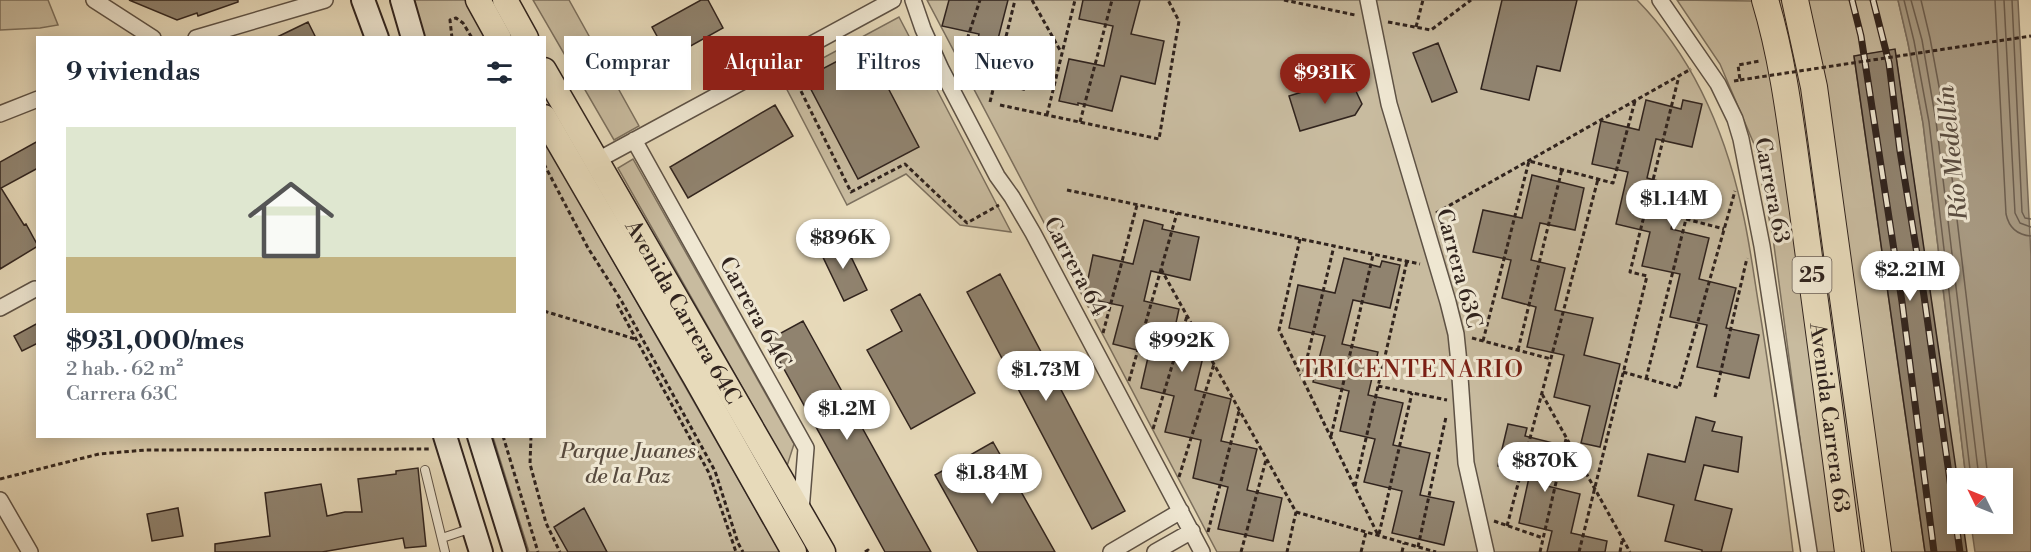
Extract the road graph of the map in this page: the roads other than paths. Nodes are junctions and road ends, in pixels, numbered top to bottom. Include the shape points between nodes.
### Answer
1 (93, 0) edge
2 (325, 0) edge
3 (363, 0) edge
4 (402, 0) edge
5 (478, 0) edge
6 (505, 0) edge
7 (893, 0) edge
8 (913, 0) edge
9 (1368, 0) edge
10 (1660, 0) edge
11 (1765, 0) edge
12 (1795, 0) edge
13 (150, 36) edge
14 (203, 36) edge
15 (376, 36) edge
16 (412, 36) edge
17 (498, 36) edge
18 (525, 36) edge
19 (546, 74) edge
20 (36, 100) edge
21 (0, 114) edge
22 (546, 120) edge
23 (634, 140) junction
24 (596, 161) junction
25 (35, 289) dead end
26 (0, 308) edge
27 (480, 438) edge
28 (441, 442) edge
29 (424, 470) dead end
30 (0, 500) edge
31 (1181, 511) junction
32 (801, 514) junction
33 (473, 528) junction
34 (1192, 531) junction
35 (442, 538) junction
36 (1204, 547) edge
37 (30, 552) edge
38 (445, 552) edge
39 (481, 552) edge
40 (515, 552) edge
41 (794, 552) edge
42 (823, 552) edge
43 (1111, 552) edge
44 (1155, 552) edge
45 (1486, 552) edge
46 (1809, 552) edge
47 (1848, 552) edge
48 (1878, 552) edge

1 - 13 street
2 - 14 street
3 - 15 main road
4 - 16 main road
5 - 17 main road
6 - 18 main road
7 - 23 street
8 - 31 street, Carrera 64 via 923,29 997,177 1012,197
9 - 45 street, Carrera 63C via 1389,104 1456,334 1455,402
10 - 46 street, Carrera 63 via 1718,84 1735,119 1750,176
11 - 47 highway, Avenida Carrera 63 / 25 via 1779,59
12 - 48 highway, Avenida Carrera 63 / 25 via 1814,87
19 - 24 main road, Avenida Carrera 64C
20 - 21 street
22 - 41 main road, Avenida Carrera 64C
23 - 24 street
23 - 32 street, Carrera 64C via 806,448
24 - 32 main road, Avenida Carrera 64C
25 - 26 street
27 - 40 main road
28 - 33 main road
29 - 35 lane
30 - 37 street
31 - 34 street, Carrera 64
31 - 43 street
32 - 42 main road, Avenida Carrera 64C
33 - 35 lane
33 - 39 main road
34 - 36 street, Carrera 64
34 - 44 street
35 - 38 lane

